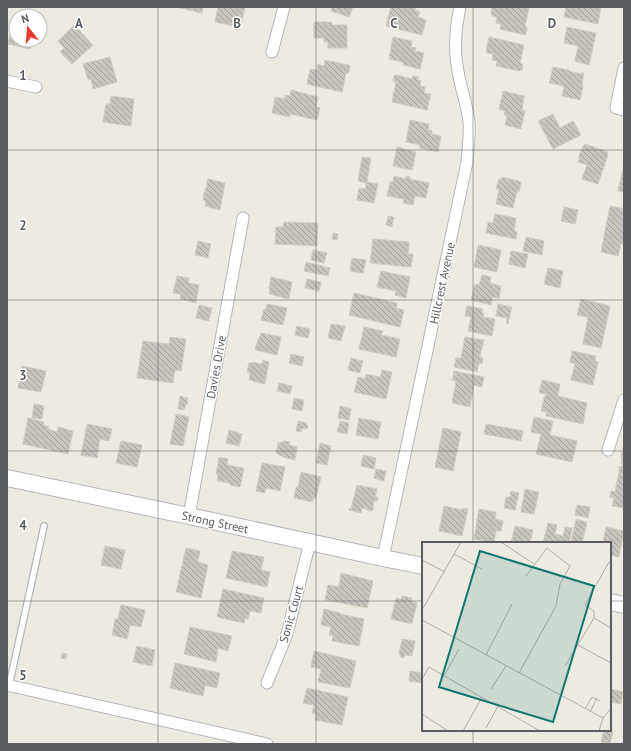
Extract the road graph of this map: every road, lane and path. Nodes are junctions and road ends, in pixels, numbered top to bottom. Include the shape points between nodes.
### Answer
1 (284, 7) edge
2 (460, 7) edge
3 (272, 52) dead end
4 (624, 68) edge
5 (7, 81) edge
6 (36, 87) dead end
7 (624, 110) edge
8 (243, 218) dead end
9 (624, 400) edge
10 (608, 450) dead end
11 (7, 478) edge
12 (189, 516) junction
13 (44, 526) dead end
14 (310, 542) junction
15 (383, 558) junction
16 (422, 566) edge
17 (611, 602) edge
18 (624, 604) edge
19 (267, 683) dead end
20 (8, 685) edge
21 (234, 740) edge
22 (267, 744) edge

1 - 3 street
2 - 15 street, Hillcrest Avenue via 456,65 469,122 467,162
4 - 7 street via 616,108
5 - 6 street
8 - 12 street, Davies Drive
9 - 10 street
11 - 12 street, Strong Street
12 - 14 street, Strong Street
13 - 20 lane
14 - 15 street, Strong Street
14 - 19 street, Sonic Court via 287,634
15 - 16 street, Strong Street
17 - 18 street
20 - 21 street
21 - 22 street

